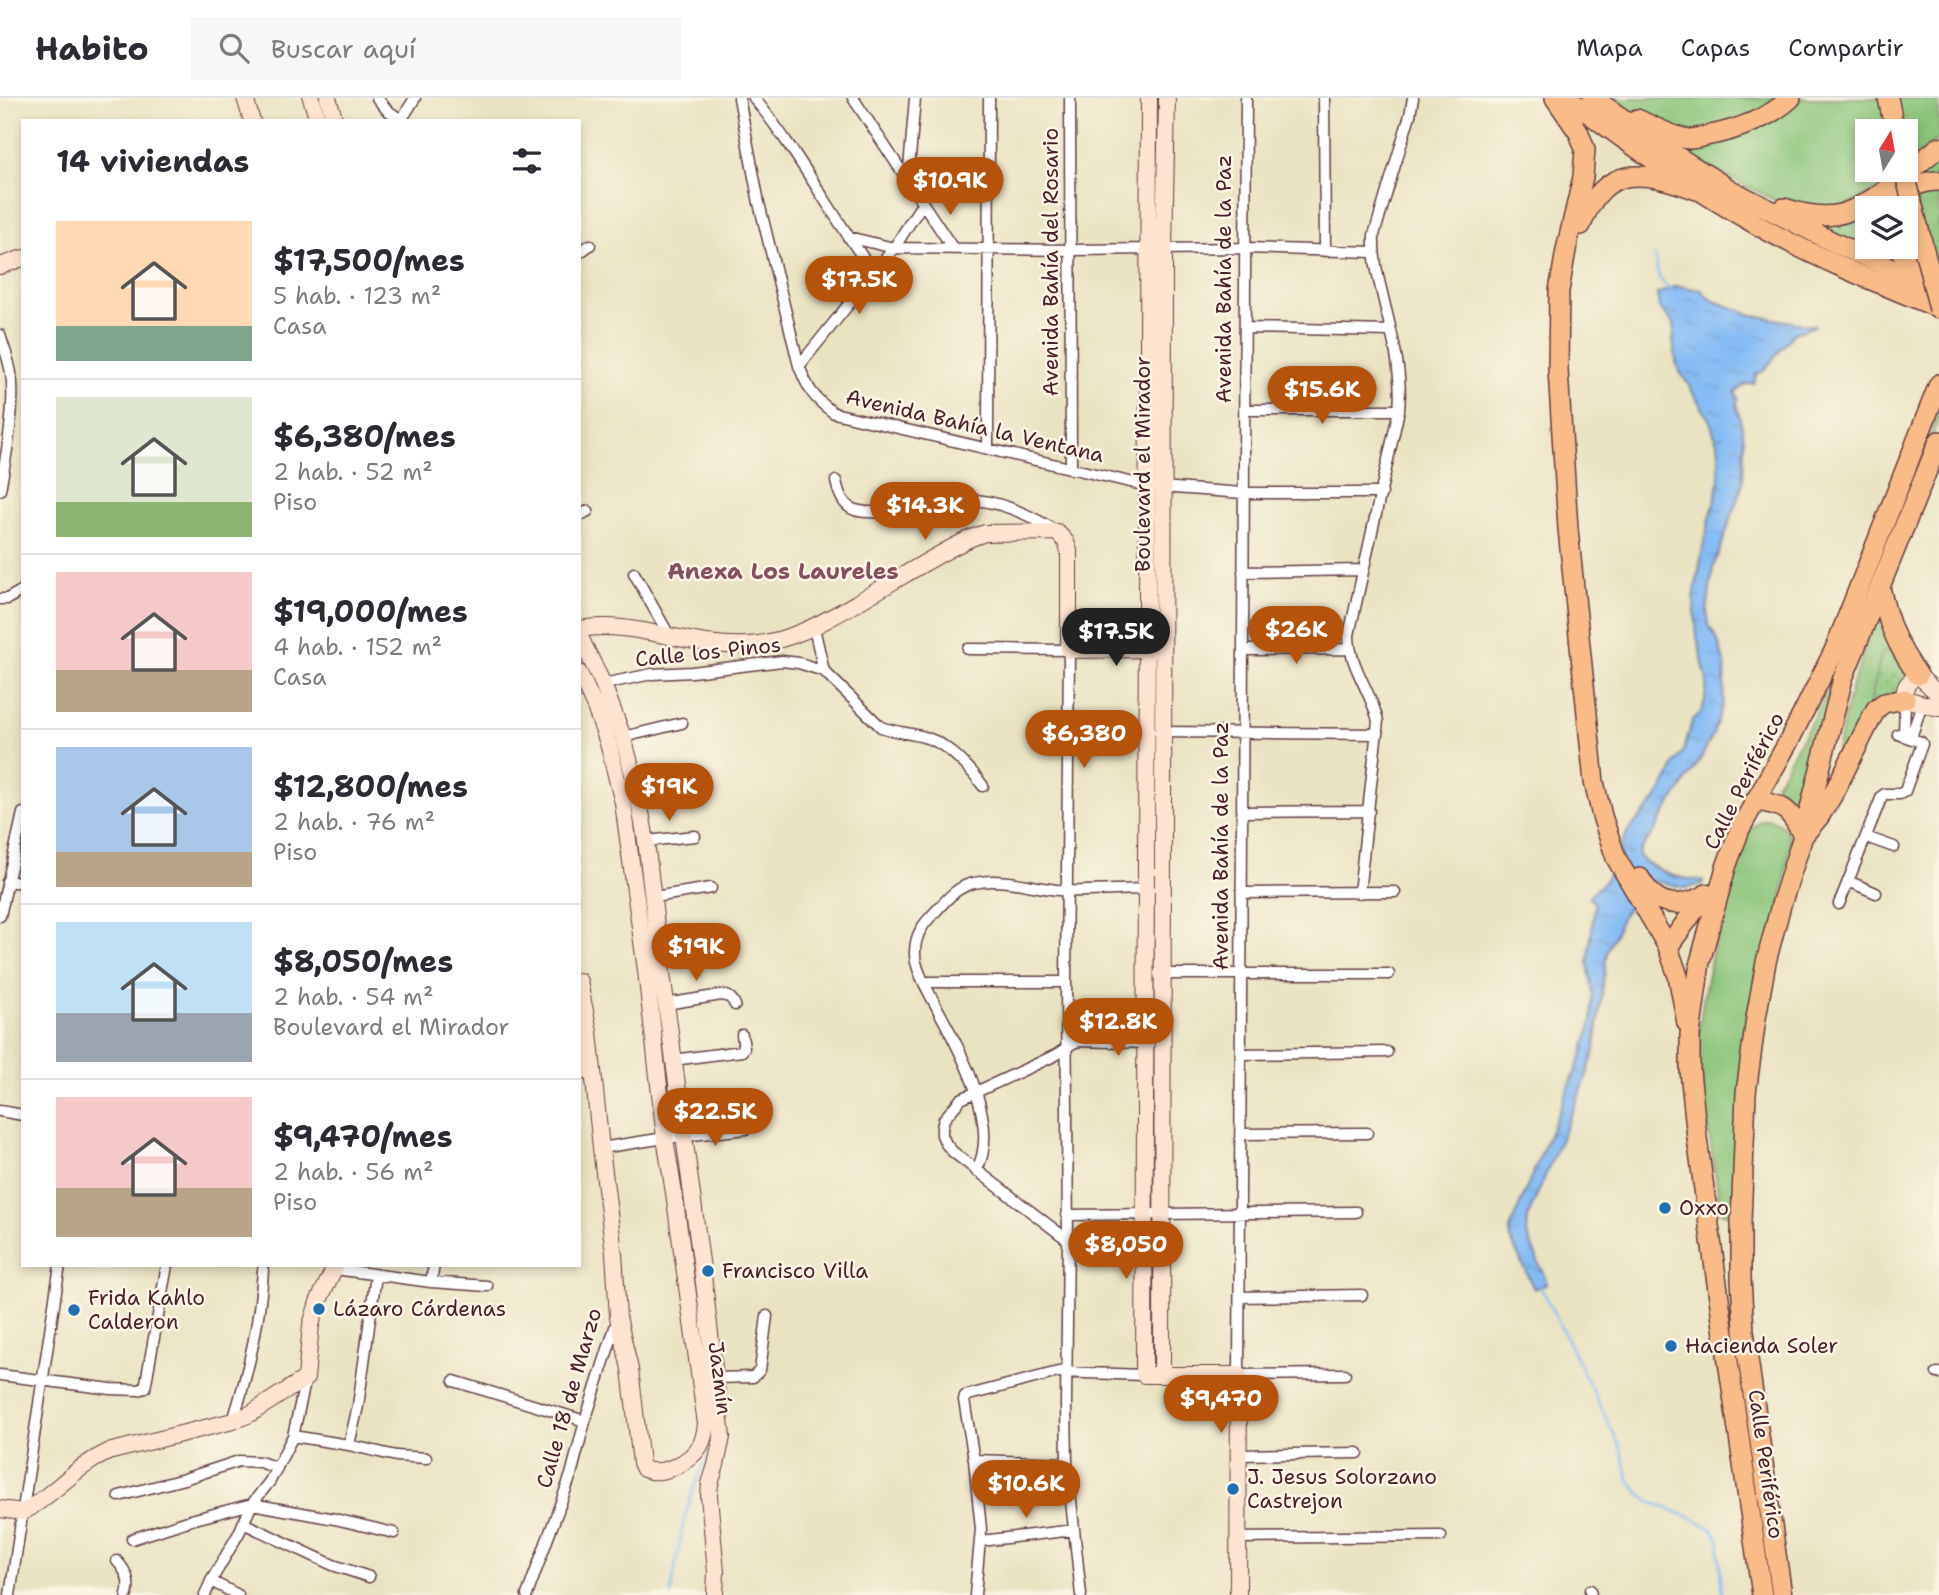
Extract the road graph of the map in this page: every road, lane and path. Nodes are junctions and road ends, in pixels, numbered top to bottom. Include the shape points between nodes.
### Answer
1 (245, 98) edge
2 (311, 98) edge
3 (328, 98) edge
4 (377, 98) edge
5 (415, 98) edge
6 (739, 98) edge
7 (754, 98) edge
8 (853, 98) edge
9 (915, 98) edge
10 (989, 98) edge
11 (1070, 98) edge
12 (1149, 98) edge
13 (1167, 98) edge
14 (1246, 98) edge
15 (1324, 98) edge
16 (1413, 98) edge
17 (1555, 98) edge
18 (1568, 98) edge
19 (1593, 98) edge
20 (1600, 98) edge
21 (1791, 98) edge
22 (1888, 98) edge
23 (251, 119) edge
24 (317, 119) edge
25 (334, 119) edge
26 (400, 119) edge
27 (403, 119) edge
28 (1892, 119) edge
29 (1939, 147) edge
30 (908, 181) junction
31 (1939, 181) edge
32 (1907, 182) edge
33 (1697, 190) junction
34 (1731, 190) junction
35 (1903, 196) edge
36 (922, 204) junction
37 (848, 237) junction
38 (590, 246) dead end
39 (952, 247) junction
40 (894, 248) junction
41 (1245, 248) junction
42 (990, 249) junction
43 (1157, 249) junction
44 (1071, 250) junction
45 (1325, 251) junction
46 (581, 252) edge
47 (1373, 252) junction
48 (21, 259) edge
49 (1907, 259) edge
50 (0, 266) edge
51 (874, 272) junction
52 (1936, 288) edge
53 (1939, 309) edge
54 (1245, 328) junction
55 (1391, 331) junction
56 (0, 335) edge
57 (799, 366) junction
58 (1939, 384) edge
59 (1244, 410) junction
60 (1399, 410) junction
61 (10, 415) junction
62 (21, 418) edge
63 (1939, 441) edge
64 (988, 448) junction
65 (1939, 467) edge
66 (1071, 469) junction
67 (836, 481) dead end
68 (1156, 487) junction
69 (0, 489) edge
70 (1919, 491) junction
71 (1243, 493) junction
72 (1381, 493) junction
73 (1058, 532) junction
74 (1363, 570) junction
75 (1243, 572) junction
76 (634, 573) dead end
77 (1880, 587) junction
78 (21, 591) edge
79 (0, 599) edge
80 (814, 628) junction
81 (581, 629) edge
82 (670, 637) junction
83 (581, 639) edge
84 (968, 649) dead end
85 (1155, 649) junction
86 (1349, 649) junction
87 (1069, 650) junction
88 (1243, 650) junction
89 (824, 671) junction
90 (581, 677) edge
91 (603, 684) junction
92 (1929, 685) edge
93 (1913, 701) junction
94 (1939, 708) edge
95 (682, 723) dead end
96 (1146, 732) junction
97 (1163, 732) junction
98 (1243, 733) junction
99 (1378, 734) junction
100 (1904, 736) junction
101 (623, 737) junction
102 (697, 779) dead end
103 (983, 786) dead end
104 (637, 789) junction
105 (1755, 801) junction
106 (1369, 811) junction
107 (1242, 812) junction
108 (21, 822) edge
109 (695, 836) dead end
110 (1803, 836) junction
111 (1866, 836) junction
112 (646, 841) junction
113 (1894, 847) dead end
114 (1618, 849) junction
115 (1726, 867) junction
116 (7, 881) junction
117 (1848, 881) junction
118 (21, 883) edge
119 (711, 888) dead end
120 (1146, 889) junction
121 (1163, 889) junction
122 (1068, 891) junction
123 (1395, 892) dead end
124 (1359, 893) junction
125 (1876, 893) dead end
126 (1242, 894) junction
127 (1644, 894) junction
128 (1706, 895) junction
129 (654, 897) junction
130 (1839, 904) dead end
131 (0, 916) edge
132 (727, 942) dead end
133 (1668, 947) junction
134 (659, 951) junction
135 (1146, 974) junction
136 (1163, 974) junction
137 (1241, 974) junction
138 (1389, 974) dead end
139 (924, 982) junction
140 (1066, 982) junction
141 (581, 993) edge
142 (666, 1004) junction
143 (735, 1005) dead end
144 (581, 1020) edge
145 (588, 1035) junction
146 (742, 1035) dead end
147 (1690, 1035) junction
148 (1145, 1043) junction
149 (1162, 1043) junction
150 (1067, 1046) junction
151 (581, 1047) edge
152 (1387, 1052) dead end
153 (1241, 1054) junction
154 (673, 1060) junction
155 (975, 1091) junction
156 (0, 1111) edge
157 (21, 1115) edge
158 (746, 1129) dead end
159 (1367, 1133) dead end
160 (1241, 1134) junction
161 (675, 1137) junction
162 (601, 1148) junction
163 (975, 1171) junction
164 (1356, 1212) dead end
165 (1240, 1213) junction
166 (1145, 1214) junction
167 (1162, 1214) junction
168 (1068, 1215) junction
169 (1741, 1223) junction
170 (1710, 1227) junction
171 (1068, 1241) junction
172 (60, 1267) edge
173 (167, 1267) edge
174 (335, 1267) edge
175 (434, 1267) edge
176 (263, 1270) dead end
177 (376, 1275) junction
178 (431, 1282) junction
179 (487, 1286) dead end
180 (1362, 1295) dead end
181 (1240, 1297) junction
182 (767, 1315) dead end
183 (618, 1317) junction
184 (1066, 1371) junction
185 (1345, 1374) dead end
186 (0, 1375) edge
187 (1144, 1375) junction
188 (1162, 1375) junction
189 (1239, 1375) junction
190 (306, 1378) junction
191 (716, 1378) junction
192 (42, 1381) junction
193 (454, 1381) dead end
194 (233, 1421) junction
195 (585, 1421) junction
196 (293, 1436) junction
197 (349, 1445) junction
198 (1358, 1453) dead end
199 (1239, 1455) junction
200 (426, 1458) dead end
201 (974, 1460) junction
202 (1067, 1463) junction
203 (277, 1468) junction
204 (119, 1496) dead end
205 (252, 1504) junction
206 (0, 1509) edge
207 (23, 1512) junction
208 (243, 1523) junction
209 (1074, 1530) junction
210 (394, 1533) dead end
211 (1441, 1536) dead end
212 (1238, 1538) junction
213 (132, 1539) dead end
214 (981, 1541) junction
215 (117, 1561) dead end
216 (369, 1577) dead end
217 (211, 1581) junction
218 (10, 1595) edge
219 (127, 1595) edge
220 (205, 1595) edge
221 (238, 1595) edge
222 (527, 1595) edge
223 (715, 1595) edge
224 (975, 1595) edge
225 (1081, 1595) edge
226 (1238, 1595) edge
227 (1762, 1595) edge
228 (1782, 1595) edge

1 - 23 main road
2 - 24 main road
3 - 25 main road
4 - 26 street
5 - 27 street
6 - 57 street, Avenida Bahía la Ventana
7 - 37 street
8 - 30 street
9 - 30 street
10 - 42 street
11 - 44 street, Avenida Bahía del Rosario
12 - 43 main road, Boulevard el Mirador
13 - 43 main road, Boulevard el Mirador
14 - 41 street, Avenida Bahía de la Paz
15 - 45 street
16 - 47 street
17 - 114 highway via 1585,149 1559,291 1558,370 1568,529 1594,782 1602,816
18 - 33 highway
19 - 34 highway
20 - 21 highway via 1663,131 1691,139 1758,121
22 - 28 highway
29 - 34 highway via 1875,196 1843,213 1804,214
30 - 36 street
31 - 35 highway via 1912,187
32 - 53 highway, bridge
33 - 53 highway via 1827,261
33 - 114 highway via 1656,177 1627,177 1609,183 1586,212 1569,278 1569,413 1577,531 1601,780
34 - 52 highway
36 - 39 street
36 - 40 street
37 - 40 street
37 - 51 street
38 - 46 street
39 - 40 street
39 - 42 street
40 - 51 street
41 - 43 street
41 - 45 street
41 - 54 street, Avenida Bahía de la Paz
42 - 44 street
42 - 64 street
43 - 44 street
43 - 68 main road, Boulevard el Mirador
44 - 66 street, Avenida Bahía del Rosario
45 - 47 street
47 - 55 street
48 - 50 main road
49 - 52 highway
51 - 57 street
54 - 55 street
54 - 59 street, Avenida Bahía de la Paz
55 - 60 street via 1400,380
56 - 61 street via 11,373
57 - 64 street, Avenida Bahía la Ventana via 817,401 834,413
58 - 105 highway, Calle Periférico via 1833,651
59 - 60 street
59 - 71 street, Avenida Bahía de la Paz
60 - 72 street
61 - 62 street
61 - 69 street
63 - 70 highway, Calle Periférico
64 - 66 street, Avenida Bahía la Ventana
65 - 70 highway
66 - 68 street, Avenida Bahía la Ventana
67 - 73 street via 844,503 861,513 920,517 950,503 979,500 1018,510
68 - 71 street, Avenida Bahía la Ventana
68 - 85 main road, Boulevard el Mirador
70 - 77 highway, Calle Periférico
71 - 72 street, Avenida Bahía la Ventana
71 - 75 street, Avenida Bahía de la Paz
72 - 74 street
73 - 80 main road via 985,533 971,538
73 - 87 main road via 1069,551
74 - 75 street
74 - 86 street
75 - 88 street, Avenida Bahía de la Paz
76 - 82 street
77 - 92 highway via 1892,633
77 - 110 highway, Calle Periférico via 1843,678
78 - 79 street
80 - 82 main road via 748,645
80 - 89 street
81 - 82 main road via 613,626
83 - 91 main road
84 - 87 street
85 - 87 main road
85 - 96 main road, Boulevard el Mirador
85 - 97 main road, Boulevard el Mirador
86 - 88 street
86 - 99 street via 1375,706
87 - 122 street
88 - 98 street, Avenida Bahía de la Paz
89 - 91 street, Calle los Pinos via 782,661 652,674
89 - 103 street, Calle los Pinos via 881,727 929,738 971,769
90 - 161 main road via 596,707 623,803 651,1012
91 - 101 main road
92 - 93 main road via 1907,684 1904,689
93 - 94 main road
93 - 100 street
93 - 100 street
93 - 110 highway via 1884,703 1876,709 1832,796
95 - 101 street
96 - 97 street
96 - 120 main road, Boulevard el Mirador
97 - 98 street
97 - 121 main road, Boulevard el Mirador
98 - 99 street
98 - 107 street, Avenida Bahía de la Paz
99 - 106 street
100 - 111 street via 1923,744 1905,791 1883,794
101 - 104 main road
102 - 104 street
104 - 112 main road
105 - 110 highway via 1786,810
105 - 115 highway, Calle Periférico
106 - 107 street
106 - 124 street
107 - 126 street, Avenida Bahía de la Paz
108 - 116 street
109 - 112 street
110 - 169 highway, Calle Periférico via 1766,962 1756,1018 1746,1093
111 - 113 street
111 - 117 street
112 - 129 main road
114 - 127 highway
115 - 128 highway
115 - 147 highway, Calle Periférico via 1700,962
116 - 118 street
116 - 131 street
117 - 125 street
117 - 130 street
119 - 129 street
120 - 121 street
120 - 122 street
120 - 135 main road, Boulevard el Mirador
121 - 136 main road, Boulevard el Mirador
122 - 139 street via 1000,881 961,888 917,936 914,955
122 - 140 street
123 - 124 street
124 - 126 street
126 - 137 street, Avenida Bahía de la Paz
127 - 128 highway via 1675,904
127 - 133 highway
128 - 133 highway
129 - 134 main road
132 - 134 street
133 - 147 highway
134 - 142 main road
135 - 136 street
135 - 148 main road, Boulevard el Mirador
136 - 137 street
136 - 149 main road, Boulevard el Mirador
137 - 138 street
137 - 153 street, Avenida Bahía de la Paz
139 - 140 street
139 - 155 street
140 - 150 street
141 - 145 main road, Calle 18 de Marzo
142 - 143 street via 727,996
142 - 154 main road
144 - 145 main road, Calle 18 de Marzo
145 - 151 main road
145 - 162 main road, Calle 18 de Marzo
146 - 154 street via 742,1051
147 - 170 highway, Calle Periférico via 1690,1071
148 - 149 street
148 - 150 street via 1079,1041
148 - 166 main road, Boulevard el Mirador
149 - 167 main road, Boulevard el Mirador
150 - 155 street
150 - 168 street
152 - 153 street
153 - 160 street, Avenida Bahía de la Paz
154 - 161 main road
155 - 163 street via 982,1112 984,1148
155 - 163 street via 951,1108 942,1135 953,1153
156 - 157 street
158 - 161 street
159 - 160 street
160 - 165 street, Avenida Bahía de la Paz
161 - 162 street
161 - 183 main road, Jazmín via 674,1193 705,1436 696,1452 664,1471 650,1472 642,1463
161 - 191 main road
162 - 183 main road, Calle 18 de Marzo
163 - 171 street
164 - 165 street
165 - 167 street
165 - 181 street, Avenida Bahía de la Paz
166 - 167 street
166 - 168 street
166 - 187 main road, Boulevard el Mirador
167 - 188 main road, Boulevard el Mirador
168 - 171 street
169 - 170 highway
169 - 228 highway, Calle Periférico via 1744,1331
170 - 227 highway, Calle Periférico
171 - 184 street
172 - 192 street
173 - 192 street via 145,1388
174 - 177 street
174 - 190 main road via 311,1325
175 - 178 street
176 - 194 street via 244,1388
177 - 178 street
177 - 197 street
178 - 179 street
180 - 181 street
181 - 189 street, Avenida Bahía de la Paz
182 - 191 street via 760,1370 753,1377
183 - 195 street, Calle 18 de Marzo
184 - 187 street
184 - 201 street via 965,1396
184 - 202 street
185 - 189 street
186 - 192 street
187 - 188 main road
188 - 189 main road
189 - 199 main road, Avenida Bahía de la Paz
190 - 194 main road
190 - 196 street
191 - 223 main road via 722,1437 709,1496
192 - 207 street
193 - 195 street
194 - 207 main road via 108,1452 89,1461
195 - 222 street, Calle 18 de Marzo via 571,1475
196 - 197 street
196 - 203 street
197 - 200 street
198 - 199 street
199 - 212 main road, Avenida Bahía de la Paz
201 - 202 street
201 - 214 street
202 - 209 street
203 - 204 street via 239,1461
203 - 205 street
205 - 208 street
205 - 210 street
205 - 213 street
206 - 207 main road
207 - 218 street
208 - 216 street via 333,1566
208 - 217 street
209 - 214 street
209 - 225 street
211 - 212 street
212 - 226 main road, Avenida Bahía de la Paz
214 - 224 street
215 - 219 street via 128,1576
217 - 220 street
217 - 221 street

